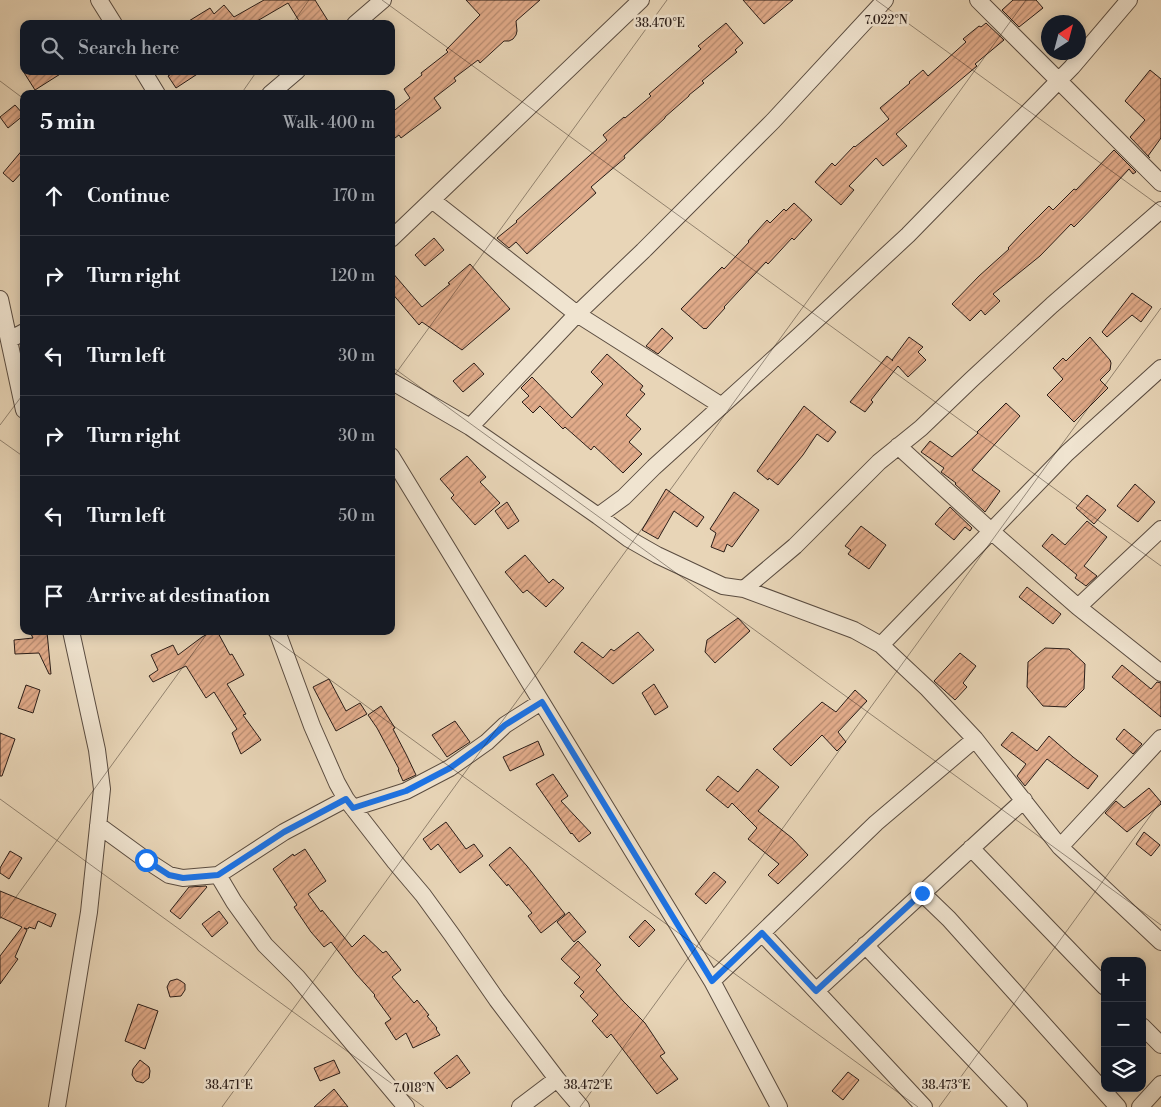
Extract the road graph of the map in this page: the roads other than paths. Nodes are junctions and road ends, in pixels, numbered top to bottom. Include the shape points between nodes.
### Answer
1 (99, 0) edge
2 (383, 0) edge
3 (641, 0) edge
4 (885, 0) edge
5 (978, 0) edge
6 (1130, 0) edge
7 (112, 20) edge
8 (359, 20) edge
9 (145, 75) edge
10 (293, 75) edge
11 (1058, 81) junction
12 (155, 90) edge
13 (275, 90) edge
14 (1161, 183) edge
15 (432, 200) junction
16 (1161, 210) edge
17 (395, 235) edge
18 (0, 299) edge
19 (578, 314) junction
20 (20, 334) edge
21 (9, 340) junction
22 (1158, 376) edge
23 (395, 383) edge
24 (20, 391) edge
25 (722, 406) junction
26 (470, 427) junction
27 (898, 446) junction
28 (395, 463) edge
29 (598, 516) junction
30 (1161, 528) edge
31 (991, 531) junction
32 (744, 589) junction
33 (1078, 607) junction
34 (72, 635) edge
35 (278, 635) edge
36 (881, 645) junction
37 (1161, 673) edge
38 (542, 702) junction
39 (1161, 738) edge
40 (975, 739) junction
41 (1024, 800) junction
42 (350, 804) junction
43 (98, 825) junction
44 (1060, 847) junction
45 (971, 848) junction
46 (218, 875) junction
47 (922, 893) junction
48 (762, 933) junction
49 (1161, 942) edge
50 (865, 945) junction
51 (712, 981) junction
52 (1101, 983) edge
53 (816, 991) junction
54 (1146, 1030) edge
55 (1161, 1045) edge
56 (557, 1079) junction
57 (1161, 1084) edge
58 (57, 1107) edge
59 (406, 1107) edge
60 (520, 1107) edge
61 (581, 1107) edge
62 (779, 1107) edge
63 (924, 1107) edge
64 (1019, 1107) edge
65 (1118, 1107) edge
66 (1140, 1107) edge

1 - 7 street
2 - 8 street
3 - 15 street
4 - 19 street via 773,121
5 - 11 street
6 - 11 street
9 - 12 street
10 - 13 street
11 - 14 street
11 - 25 street via 908,235
15 - 17 street
15 - 19 street
16 - 27 street
18 - 21 street
19 - 25 street
19 - 26 street
20 - 21 street
21 - 24 street
22 - 31 street via 1067,454
23 - 26 street
25 - 29 street via 624,497
26 - 29 street
27 - 31 street
27 - 32 street via 795,546
28 - 38 street
29 - 32 street via 628,539 657,555 723,586
30 - 33 street
31 - 33 street
31 - 36 street
32 - 36 street via 854,630
33 - 37 street
34 - 43 street via 97,750 102,789
35 - 42 street via 312,726
36 - 40 street
38 - 42 street via 505,725 450,768 406,791
38 - 51 street
39 - 44 street
40 - 41 street
40 - 48 street via 876,824
41 - 44 street
41 - 45 street
42 - 46 street via 284,832
42 - 56 street via 423,895 496,1000
43 - 46 street via 169,875 183,878
43 - 58 street via 89,912
44 - 49 street
45 - 47 street
45 - 52 street
46 - 59 street via 265,945
47 - 50 street
47 - 65 street
48 - 51 street
48 - 53 street
50 - 53 street
50 - 64 street
51 - 62 street
53 - 63 street
54 - 55 street
56 - 60 street
56 - 61 street
57 - 66 street

